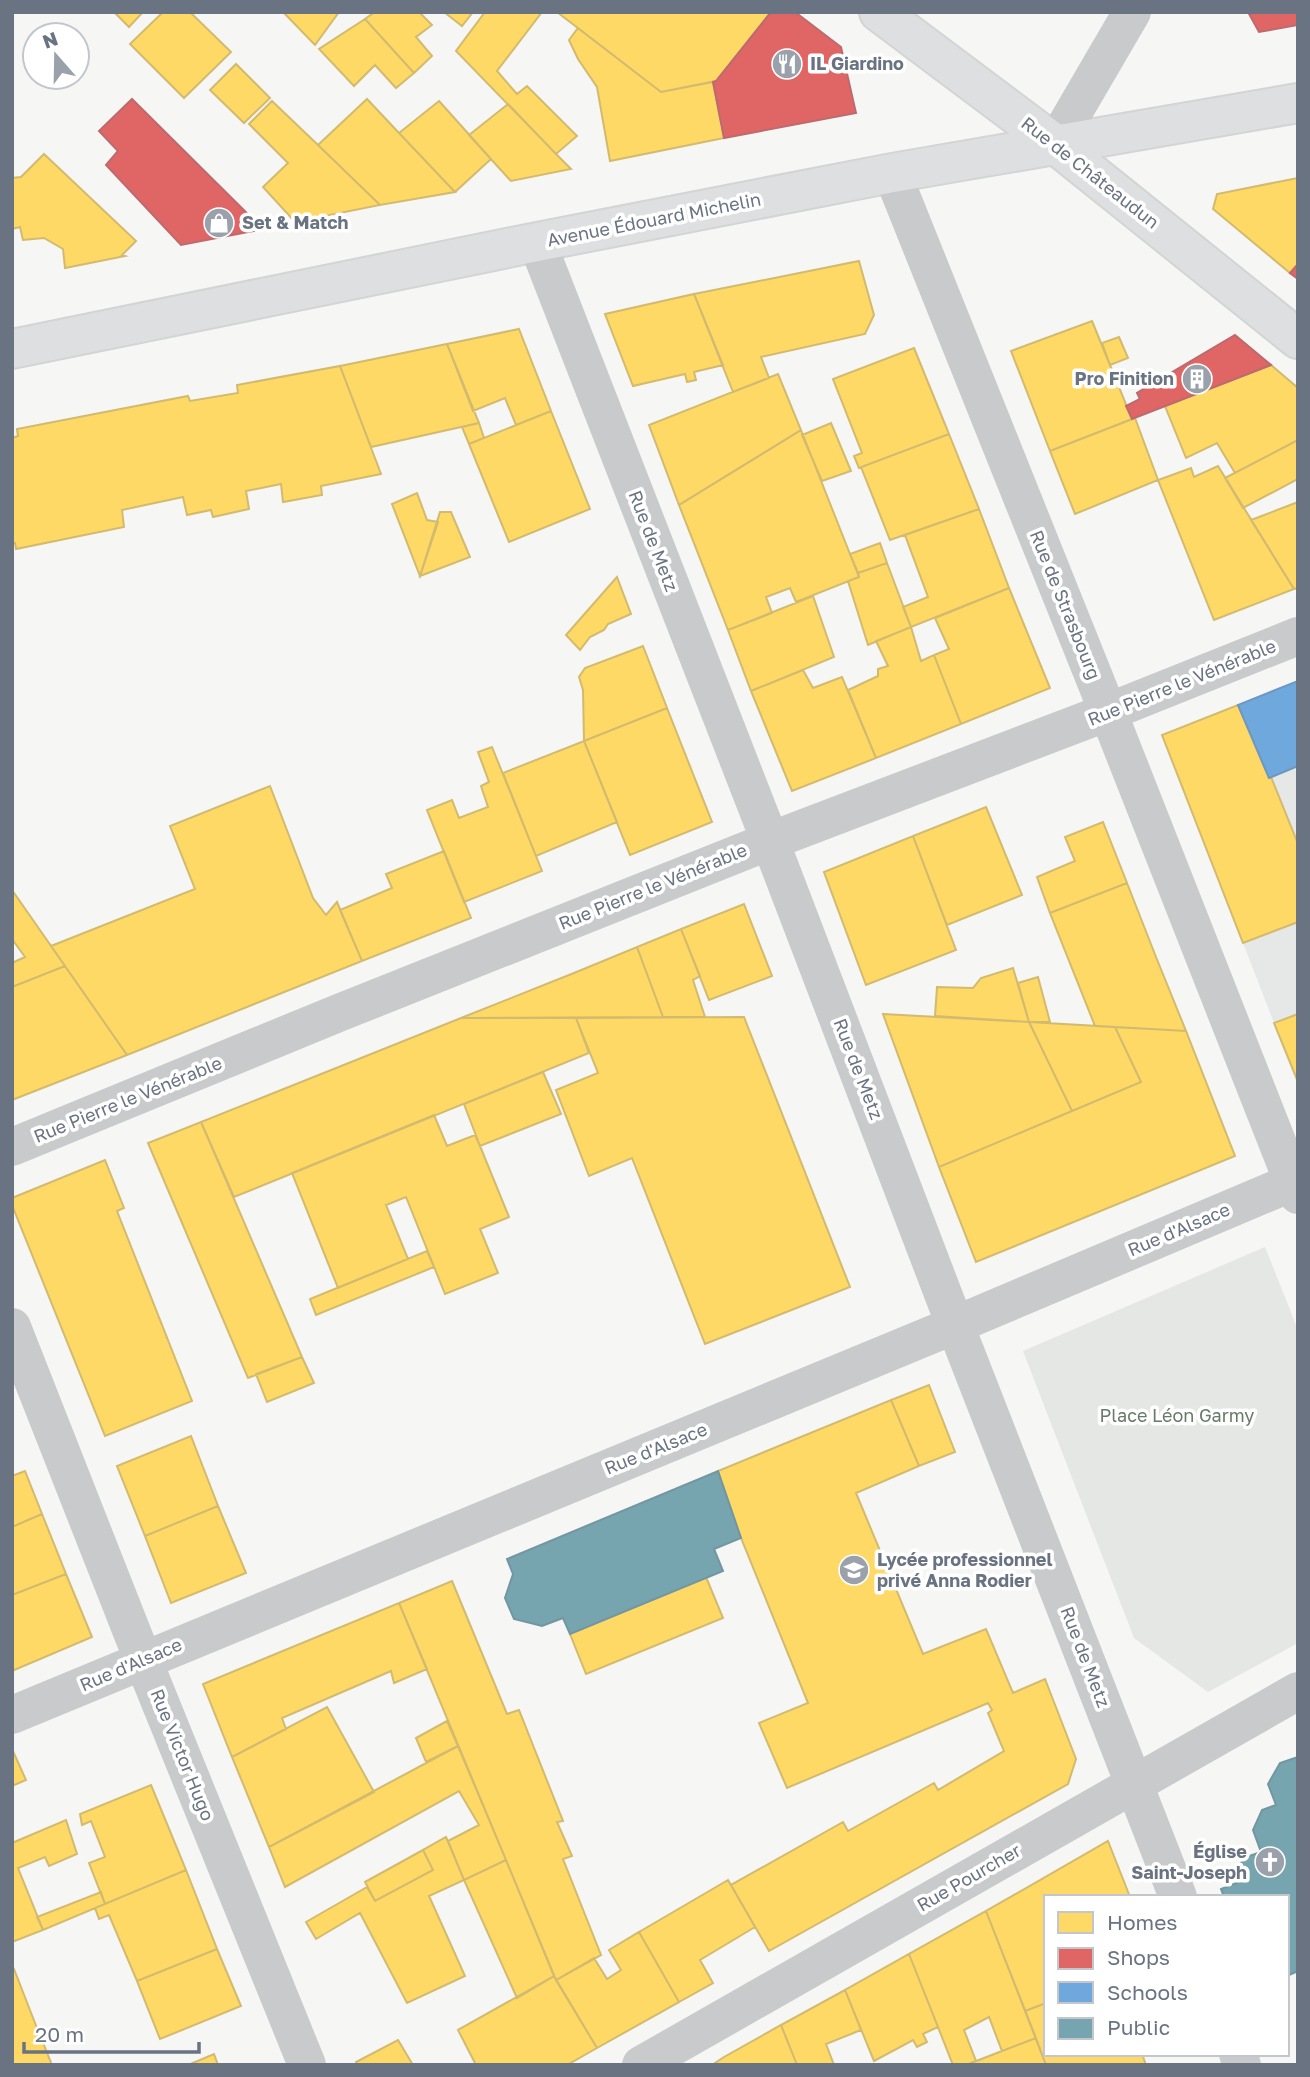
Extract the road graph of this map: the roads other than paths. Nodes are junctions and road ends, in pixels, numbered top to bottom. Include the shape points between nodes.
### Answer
1 (879, 12) edge
2 (1132, 12) edge
3 (1298, 103) edge
4 (1055, 144) junction
5 (892, 173) junction
6 (537, 242) junction
7 (1298, 338) edge
8 (12, 349) edge
9 (1298, 636) edge
10 (1108, 712) junction
11 (770, 841) junction
12 (12, 1147) edge
13 (1296, 1185) edge
14 (955, 1325) junction
15 (12, 1327) edge
16 (143, 1660) junction
17 (1298, 1691) edge
18 (12, 1715) edge
19 (1134, 1782) junction
20 (1177, 1895) edge
21 (307, 2065) edge
22 (641, 2065) edge

1 - 4 main road, Rue de Châteaudun
2 - 4 street
3 - 4 main road, Avenue Édouard Michelin
4 - 5 main road, Avenue Édouard Michelin
4 - 7 main road, Rue de Châteaudun
5 - 6 main road, Avenue Édouard Michelin
5 - 10 street, Rue de Strasbourg
6 - 8 main road, Avenue Édouard Michelin
6 - 11 street, Rue de Metz
9 - 10 street, Rue Pierre le Vénérable
10 - 11 street, Rue Pierre le Vénérable
10 - 13 street, Rue de Strasbourg
11 - 12 street, Rue Pierre le Vénérable
11 - 14 street, Rue de Metz
13 - 14 street, Rue d'Alsace
14 - 16 street, Rue d'Alsace
14 - 19 street, Rue de Metz
15 - 16 street, Rue Victor Hugo
16 - 18 street, Rue d'Alsace
16 - 21 street, Rue Victor Hugo
17 - 19 street, Rue Pourcher
19 - 20 street, Rue de Metz
19 - 22 street, Rue Pourcher

